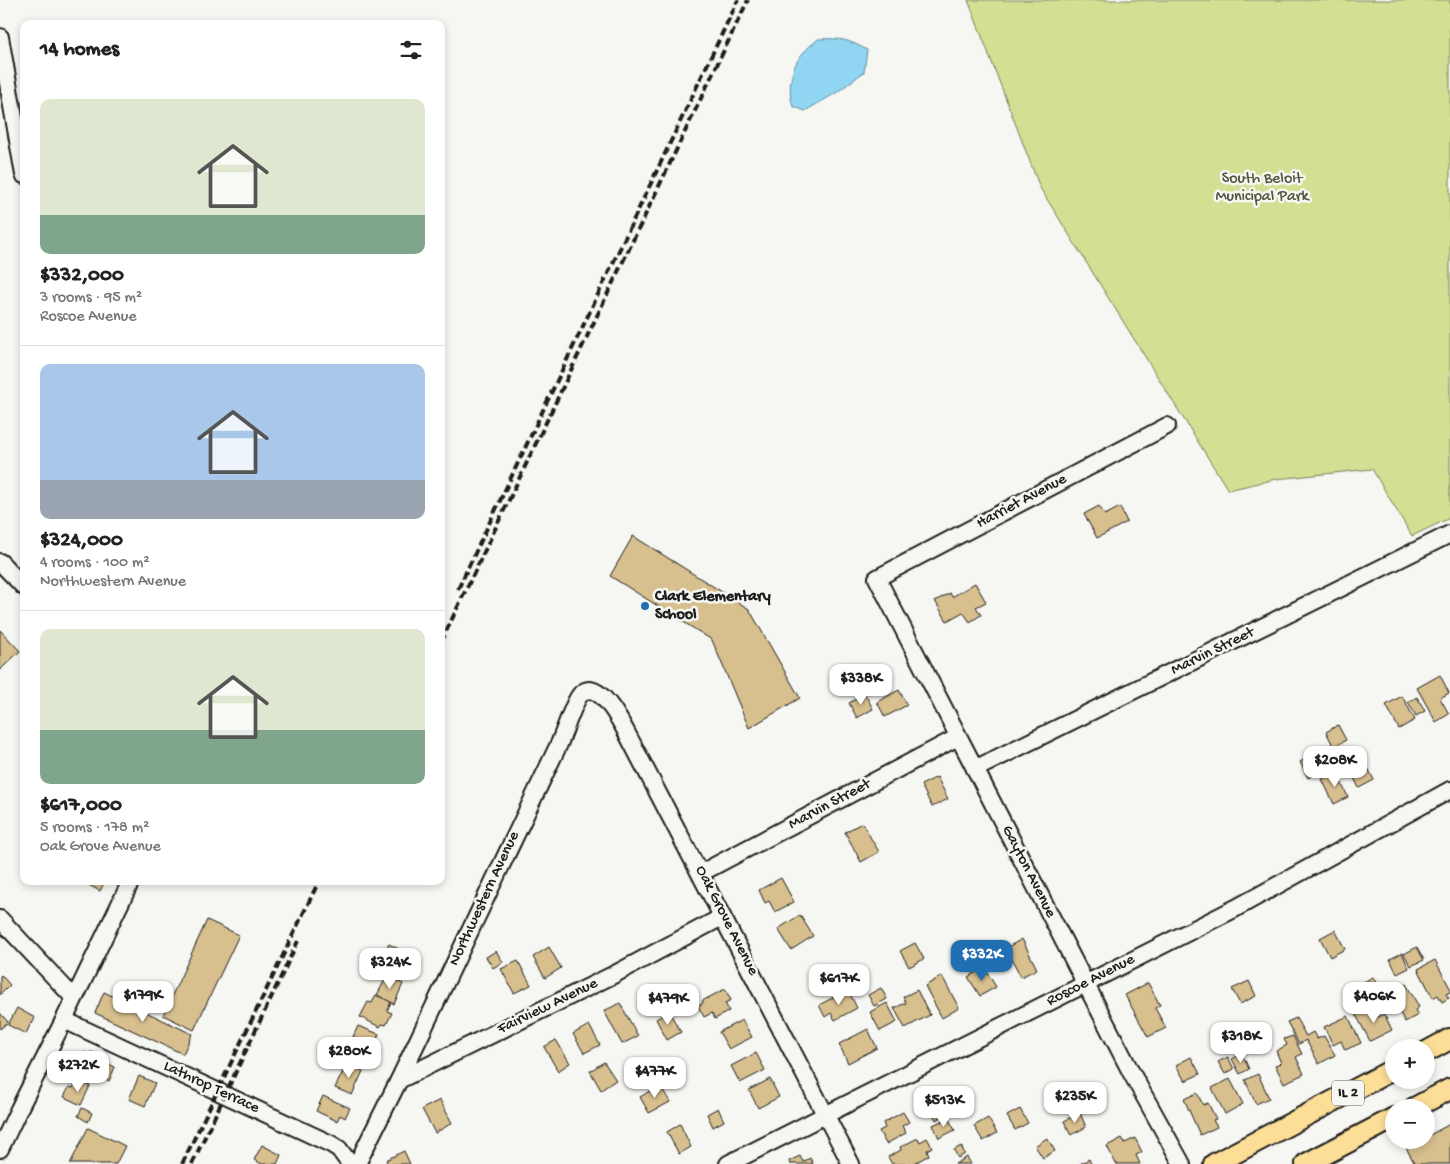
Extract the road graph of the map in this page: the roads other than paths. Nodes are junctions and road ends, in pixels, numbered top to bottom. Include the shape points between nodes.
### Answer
1 (0, 37) edge
2 (20, 152) edge
3 (1167, 426) dead end
4 (1450, 534) edge
5 (0, 562) edge
6 (877, 578) joint
7 (20, 583) edge
8 (588, 691) joint
9 (958, 737) junction
10 (975, 769) junction
11 (1450, 790) edge
12 (701, 873) junction
13 (128, 885) edge
14 (722, 918) junction
15 (0, 919) edge
16 (1086, 984) junction
17 (74, 998) junction
18 (64, 1020) junction
19 (1450, 1039) edge
20 (1435, 1047) edge
21 (1385, 1074) edge
22 (399, 1080) junction
23 (1450, 1089) edge
24 (1431, 1099) edge
25 (826, 1115) junction
26 (1385, 1123) edge
27 (0, 1149) edge
28 (350, 1164) edge
29 (357, 1164) edge
30 (728, 1164) edge
31 (851, 1164) edge
32 (1182, 1164) edge
33 (1214, 1164) edge
34 (1306, 1164) edge

1 - 2 street
3 - 6 street, Harriet Avenue
4 - 10 street, Marvin Street
5 - 7 street
6 - 9 street, Gayton Avenue
8 - 12 street, Oak Grove Avenue via 595,691 606,700
8 - 22 street, Northwestern Avenue via 579,695 559,744
9 - 10 street, Gayton Avenue
9 - 12 street, Marvin Street
10 - 16 street, Gayton Avenue
11 - 16 street, Roscoe Avenue via 1236,908
12 - 14 street, Oak Grove Avenue
13 - 17 street
14 - 22 street, Fairview Avenue
14 - 25 street, Oak Grove Avenue
15 - 17 street
16 - 25 street, Roscoe Avenue
16 - 32 street, Gayton Avenue
17 - 18 street
18 - 27 street
18 - 28 street, Lathrop Terrace via 332,1144 339,1148
19 - 20 main road
21 - 33 main road, IL 2
22 - 29 street, Northwestern Avenue
23 - 24 main road
25 - 30 street, Roscoe Avenue
25 - 31 street, Oak Grove Avenue
26 - 34 main road

